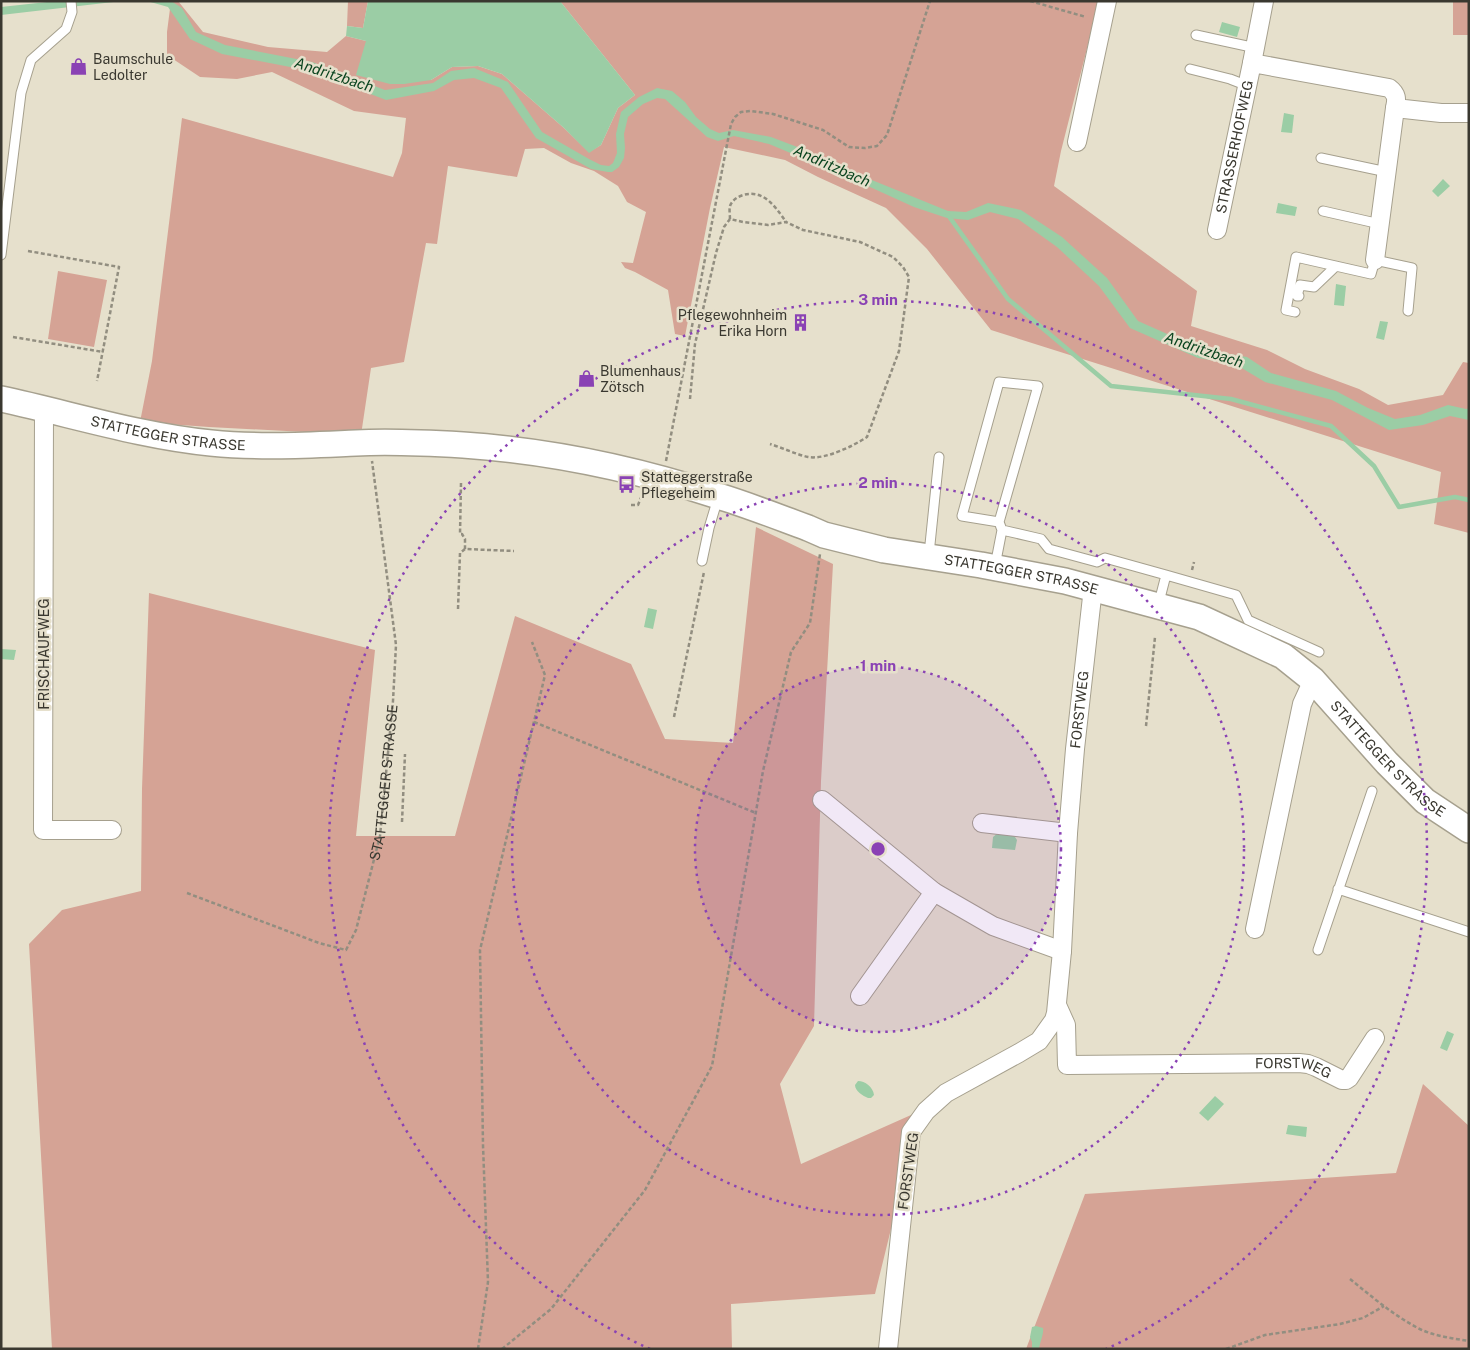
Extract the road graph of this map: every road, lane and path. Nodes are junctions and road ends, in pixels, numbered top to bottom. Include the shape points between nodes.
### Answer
1 (71, 1) edge
2 (930, 1) edge
3 (1030, 1) edge
4 (1107, 1) edge
5 (1264, 1) edge
6 (1103, 22) junction
7 (1196, 35) dead end
8 (1254, 56) junction
9 (1190, 69) dead end
10 (1248, 86) junction
11 (1396, 108) junction
12 (1469, 113) edge
13 (1077, 142) dead end
14 (1321, 158) dead end
15 (1388, 172) junction
16 (1323, 211) dead end
17 (730, 218) junction
18 (786, 222) junction
19 (1380, 224) junction
20 (1217, 230) dead end
21 (28, 251) dead end
22 (1, 255) edge
23 (1375, 260) junction
24 (1336, 266) junction
25 (1299, 296) dead end
26 (1408, 311) dead end
27 (1295, 312) dead end
28 (14, 337) dead end
29 (103, 352) junction
30 (97, 381) dead end
31 (1, 399) edge
32 (690, 399) dead end
33 (44, 408) junction
34 (368, 442) junction
35 (770, 444) dead end
36 (939, 456) dead end
37 (461, 483) dead end
38 (653, 485) junction
39 (718, 496) junction
40 (631, 505) dead end
41 (1001, 526) junction
42 (824, 535) junction
43 (465, 549) junction
44 (514, 551) dead end
45 (928, 557) junction
46 (702, 561) joint
47 (994, 567) junction
48 (1166, 575) junction
49 (1093, 588) junction
50 (1158, 606) junction
51 (458, 609) dead end
52 (1155, 637) dead end
53 (532, 642) dead end
54 (1319, 652) dead end
55 (1313, 680) junction
56 (674, 717) dead end
57 (534, 722) junction
58 (1146, 726) dead end
59 (405, 754) dead end
60 (1372, 790) dead end
61 (822, 800) dead end
62 (756, 813) junction
63 (402, 822) dead end
64 (982, 823) dead end
65 (112, 830) dead end
66 (1469, 830) edge
67 (1068, 832) junction
68 (1338, 889) junction
69 (934, 892) junction
70 (187, 893) dead end
71 (1255, 929) dead end
72 (1469, 932) edge
73 (1318, 950) dead end
74 (1062, 951) junction
75 (860, 996) dead end
76 (1057, 1005) junction
77 (1375, 1038) dead end
78 (1350, 1279) dead end
79 (1384, 1306) junction
80 (1469, 1341) edge
81 (478, 1349) edge
82 (502, 1349) edge
83 (888, 1349) edge
84 (1226, 1349) edge

1 - 22 lane via 72,12 66,29 31,60 21,93
2 - 38 path via 887,135 877,146 849,147 823,130 772,114 752,111 741,112 735,117
3 - 6 path
4 - 6 street
5 - 8 street, STRASSERHOFWEG
6 - 13 street
7 - 8 lane
8 - 10 street, STRASSERHOFWEG
8 - 11 street, STRASSERHOFWEG via 1389,88 1397,99
9 - 10 lane
10 - 20 street, STRASSERHOFWEG
11 - 12 street
11 - 15 street
14 - 15 lane
15 - 19 street
16 - 19 lane
17 - 18 path via 768,225
17 - 18 path via 729,207 736,198 750,193 766,199
17 - 32 path via 716,253 695,344
18 - 35 path via 803,230 860,242 893,257 909,277 899,351 867,437 839,451 810,458
19 - 23 street
21 - 29 path via 120,267
23 - 24 lane via 1372,274
23 - 26 lane via 1412,268
24 - 25 lane via 1314,287 1300,285
24 - 27 lane via 1296,257 1286,310
28 - 29 path
29 - 30 path
31 - 33 main road, STATTEGGER STRASSE
33 - 34 main road, STATTEGGER STRASSE via 168,438 212,444 291,446
33 - 65 street, FRISCHAUFWEG via 43,830
34 - 38 main road, STATTEGGER STRASSE via 463,445 539,452 640,473
34 - 70 path, STATTEGGER STRASSE via 396,645 380,836 356,930 346,950 318,943
36 - 45 lane
37 - 43 path via 460,534 465,539
38 - 39 main road, STATTEGGER STRASSE
38 - 40 path via 638,506
39 - 42 main road, STATTEGGER STRASSE
39 - 46 lane
41 - 41 lane via 1020,450 1038,386 999,382 962,516
41 - 47 lane
41 - 48 lane via 1041,539 1049,549 1097,562 1105,558
42 - 45 main road, STATTEGGER STRASSE
42 - 62 path via 810,623 791,652
43 - 44 path
43 - 51 path via 460,553
45 - 47 main road, STATTEGGER STRASSE
46 - 56 path via 706,564
47 - 49 main road, STATTEGGER STRASSE
48 - 50 lane
48 - 54 lane via 1236,595 1248,620
49 - 50 main road, STATTEGGER STRASSE
49 - 67 street, FORSTWEG
50 - 55 main road, STATTEGGER STRASSE via 1199,617 1283,656
52 - 58 path
53 - 57 path via 545,675
55 - 66 main road, STATTEGGER STRASSE via 1425,801
55 - 71 street via 1302,704
57 - 62 path
57 - 81 path via 480,950 488,1282
59 - 63 path
60 - 68 lane
61 - 69 street
62 - 82 path via 712,1066 644,1190 551,1309
64 - 67 street
67 - 74 street, FORSTWEG
68 - 72 lane
68 - 73 lane
69 - 74 street via 993,926
69 - 75 street
74 - 76 street, FORSTWEG
76 - 77 street, FORSTWEG via 1066,1025 1067,1065 1308,1064 1346,1080
76 - 83 street, FORSTWEG via 1054,1020 1039,1041 946,1093 911,1132
78 - 79 path
79 - 80 path via 1417,1328
79 - 84 path via 1363,1318 1265,1335

